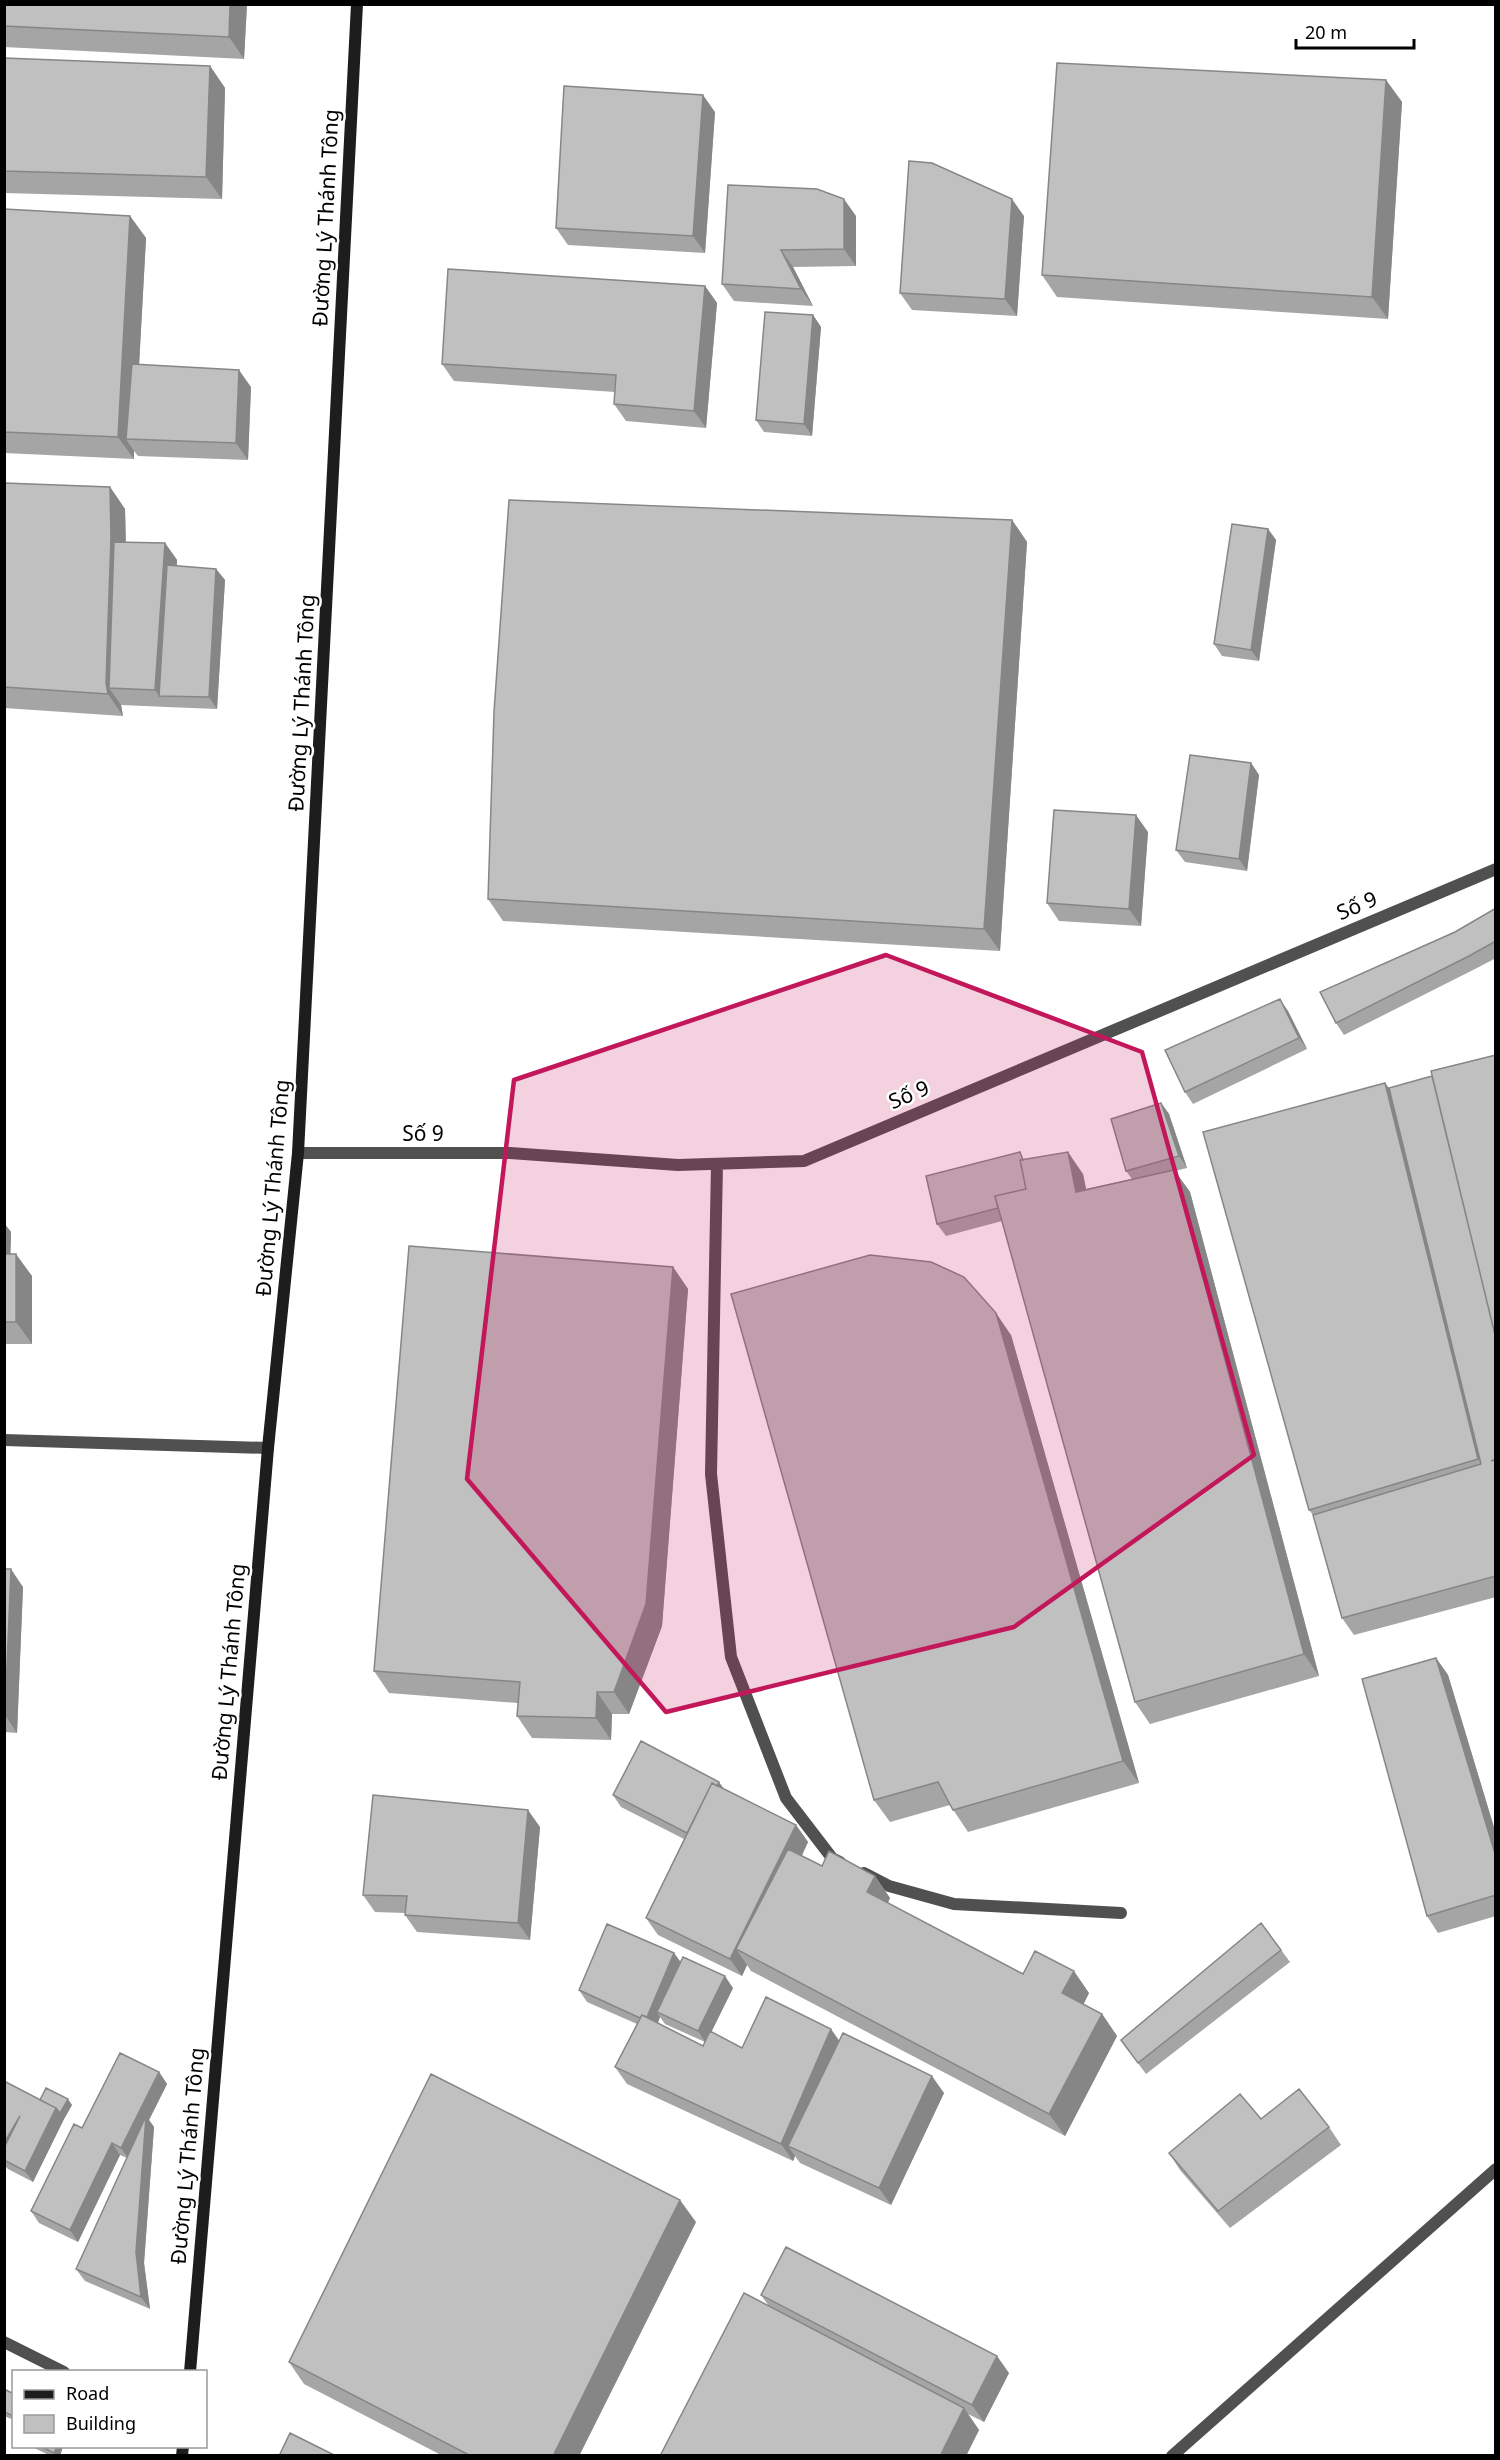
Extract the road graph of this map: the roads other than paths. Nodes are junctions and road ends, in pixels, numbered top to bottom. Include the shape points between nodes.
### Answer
1 (357, 4) edge
2 (1496, 869) edge
3 (298, 1153) junction
4 (717, 1164) junction
5 (4, 1440) edge
6 (268, 1448) junction
7 (1121, 1913) dead end
8 (1493, 2175) edge
9 (4, 2342) edge
10 (60, 2370) edge
11 (190, 2370) edge
12 (1172, 2456) edge

1 - 3 street, Đường Lý Thánh Tông
2 - 4 street, Số 9 via 804,1161
3 - 4 street, Số 9 via 510,1154
3 - 6 street, Đường Lý Thánh Tông
4 - 7 street via 711,1474 731,1657 786,1798 832,1858 889,1886 954,1904
5 - 6 street
6 - 11 street, Đường Lý Thánh Tông
8 - 12 street
9 - 10 street

